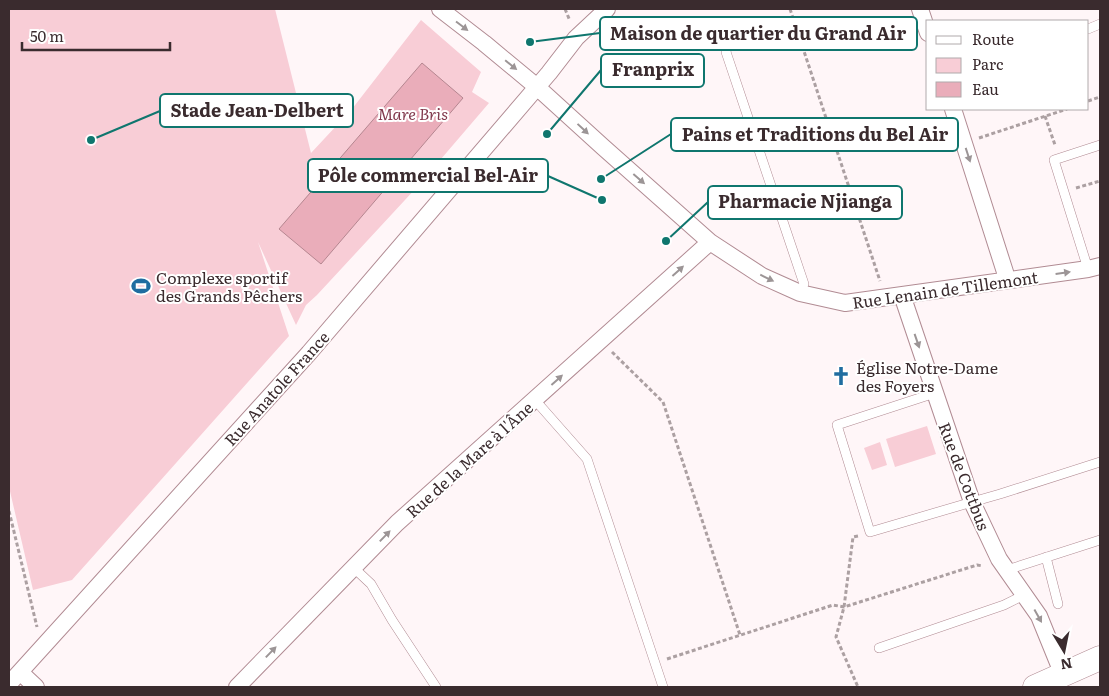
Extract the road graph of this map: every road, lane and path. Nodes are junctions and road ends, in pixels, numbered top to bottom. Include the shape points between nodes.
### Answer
1 (440, 9) edge
2 (607, 9) edge
3 (790, 9) edge
4 (920, 9) edge
5 (926, 26) edge
6 (731, 30) dead end
7 (537, 87) junction
8 (953, 110) edge
9 (1063, 110) edge
10 (978, 138) dead end
11 (1100, 145) edge
12 (1100, 181) edge
13 (1076, 188) dead end
14 (710, 242) junction
15 (1094, 268) edge
16 (1007, 280) junction
17 (800, 293) junction
18 (902, 295) junction
19 (885, 297) junction
20 (601, 341) junction
21 (935, 393) junction
22 (535, 400) junction
23 (1100, 462) edge
24 (972, 502) junction
25 (9, 511) edge
26 (870, 532) junction
27 (1100, 540) edge
28 (1046, 558) junction
29 (1003, 565) junction
30 (354, 568) junction
31 (1024, 595) junction
32 (1058, 604) dead end
33 (844, 608) junction
34 (740, 635) junction
35 (42, 647) junction
36 (879, 648) dead end
37 (1100, 658) edge
38 (656, 663) junction
39 (1062, 675) junction
40 (14, 678) edge
41 (36, 687) edge
42 (237, 687) edge
43 (436, 687) edge
44 (664, 687) edge
45 (858, 687) edge
46 (1035, 687) edge

1 -> 7 street, Rue Lenain de Tillemont
2 - 7 street, Rue Anatole France via 576,38
3 - 19 path
4 - 5 street
6 - 17 lane via 726,52 804,284
7 -> 14 street, Rue Lenain de Tillemont
7 - 35 street, Rue Anatole France via 309,353
8 -> 16 street
9 - 10 path
11 - 15 lane via 1054,160
12 - 13 path
14 -> 17 street, Rue Lenain de Tillemont via 762,276
20 -> 14 street, Rue de la Mare à l'Âne
16 -> 15 street, Rue Lenain de Tillemont
16 - 18 street, Rue Lenain de Tillemont
17 - 19 street, Rue Lenain de Tillemont via 845,303
18 - 19 street, Rue Lenain de Tillemont
18 -> 21 street, Rue de Cottbus
22 -> 20 street, Rue de la Mare à l'Âne
20 - 34 path via 663,402
21 - 24 street, Rue de Cottbus
21 - 26 lane via 837,425
30 -> 22 street, Rue de la Mare à l'Âne via 397,523
22 - 38 lane via 586,459
23 - 24 lane
24 - 26 lane
24 - 29 street, Rue de Cottbus
25 - 35 path
26 - 33 path via 853,537
27 - 28 lane
28 - 29 lane
28 - 32 lane
29 - 31 street, Rue de Cottbus
29 - 33 path via 977,565
42 -> 30 street, Rue de la Mare à l'Âne
30 - 43 lane via 371,584
31 - 36 lane via 1004,606
31 -> 39 street, Rue de Cottbus via 1038,616
33 - 34 path via 833,605
33 - 45 path via 836,637
34 - 38 path
35 - 40 street, Rue Anatole France
37 - 39 main road
38 - 44 lane
39 - 46 main road
40 - 41 street

